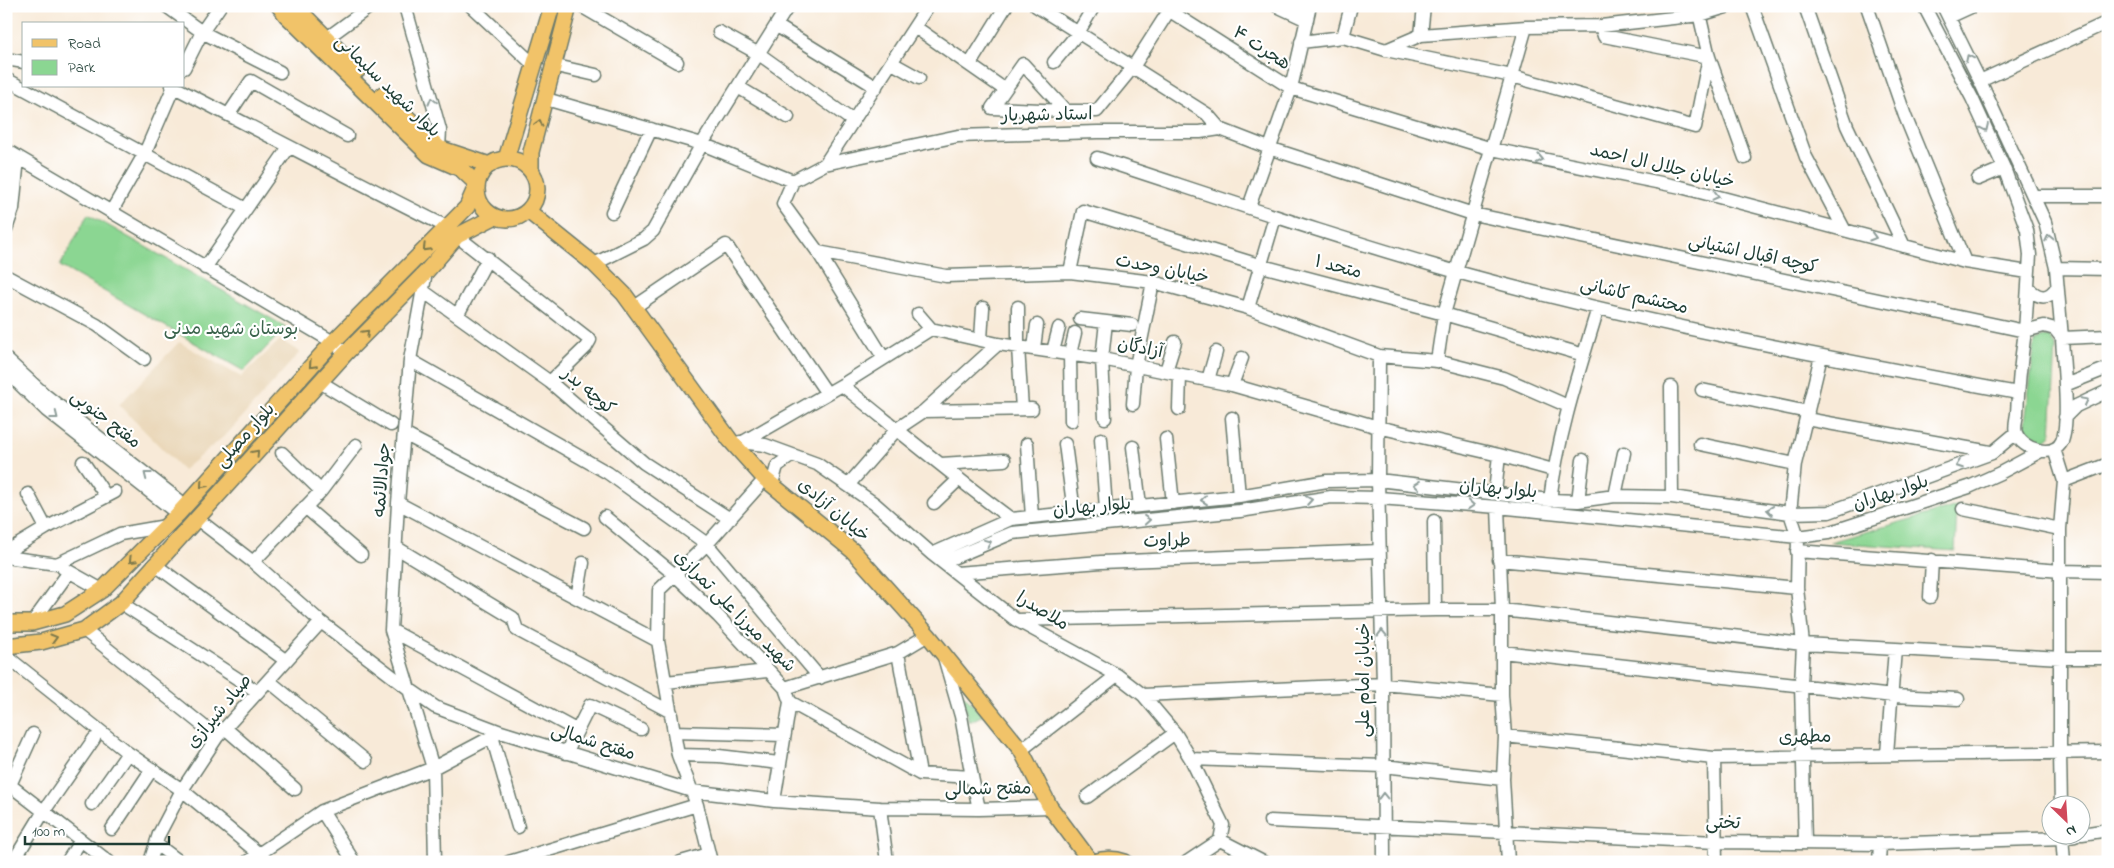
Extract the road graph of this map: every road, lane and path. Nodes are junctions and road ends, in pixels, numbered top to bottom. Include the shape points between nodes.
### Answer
1 (166, 6) edge
2 (220, 6) edge
3 (280, 6) edge
4 (295, 6) edge
5 (405, 6) edge
6 (471, 6) edge
7 (569, 6) edge
8 (581, 6) edge
9 (788, 6) edge
10 (928, 6) edge
11 (1006, 6) edge
12 (1036, 6) edge
13 (1094, 6) edge
14 (1277, 6) edge
15 (1310, 6) edge
16 (1351, 6) edge
17 (1424, 6) edge
18 (1730, 6) edge
19 (1752, 6) edge
20 (1805, 6) edge
21 (1867, 6) edge
22 (1924, 6) edge
23 (1973, 6) edge
24 (368, 8) dead end
25 (549, 8) edge
26 (1168, 8) edge
27 (1699, 10) edge
28 (1946, 12) edge
29 (1307, 20) junction
30 (2108, 22) edge
31 (777, 26) junction
32 (1601, 26) junction
33 (915, 28) junction
34 (1526, 28) junction
35 (202, 32) junction
36 (719, 32) dead end
37 (1078, 34) junction
38 (1421, 35) junction
39 (1343, 37) junction
40 (326, 38) junction
41 (1301, 42) junction
42 (1386, 50) junction
43 (759, 54) junction
44 (1709, 58) junction
45 (6, 59) edge
46 (22, 62) edge
47 (677, 62) dead end
48 (1054, 62) dead end
49 (892, 63) junction
50 (970, 64) junction
51 (534, 65) junction
52 (552, 65) junction
53 (185, 66) edge
54 (1134, 67) junction
55 (280, 72) dead end
56 (596, 76) dead end
57 (1512, 76) junction
58 (6, 78) edge
59 (919, 78) dead end
60 (1980, 80) junction
61 (22, 87) edge
62 (738, 87) junction
63 (876, 87) junction
64 (25, 88) edge
65 (173, 88) edge
66 (175, 88) edge
67 (1291, 88) junction
68 (1004, 89) junction
69 (546, 99) junction
70 (1066, 112) junction
71 (229, 114) junction
72 (788, 117) dead end
73 (853, 121) junction
74 (651, 129) junction
75 (1220, 129) junction
76 (347, 136) dead end
77 (702, 144) junction
78 (289, 147) junction
79 (439, 148) junction
80 (1269, 148) junction
81 (1492, 149) junction
82 (6, 150) edge
83 (145, 153) junction
84 (18, 158) junction
85 (1097, 158) dead end
86 (1745, 158) dead end
87 (506, 159) junction
88 (825, 164) junction
89 (490, 165) junction
90 (2004, 168) junction
91 (531, 171) junction
92 (1978, 179) dead end
93 (793, 181) junction
94 (477, 184) junction
95 (2034, 196) junction
96 (2108, 196) edge
97 (1249, 208) junction
98 (246, 209) junction
99 (528, 211) junction
100 (111, 212) junction
101 (612, 212) dead end
102 (1473, 214) junction
103 (494, 217) junction
104 (1275, 217) junction
105 (6, 229) edge
106 (1844, 229) junction
107 (452, 232) junction
108 (1904, 246) junction
109 (818, 252) junction
110 (488, 258) junction
111 (1964, 262) junction
112 (594, 264) junction
113 (1262, 266) junction
114 (205, 268) junction
115 (2056, 268) junction
116 (2108, 269) edge
117 (1456, 271) junction
118 (426, 272) junction
119 (1070, 272) junction
120 (2028, 272) junction
121 (6, 276) edge
122 (1153, 282) junction
123 (2057, 287) junction
124 (2028, 288) junction
125 (424, 291) junction
126 (1018, 307) dead end
127 (633, 308) junction
128 (983, 308) dead end
129 (1248, 308) junction
130 (1598, 308) junction
131 (458, 314) junction
132 (918, 314) dead end
133 (1444, 314) junction
134 (1080, 318) dead end
135 (1106, 322) junction
136 (1037, 325) dead end
137 (1132, 325) dead end
138 (1059, 328) dead end
139 (931, 329) junction
140 (2025, 331) junction
141 (1075, 333) dead end
142 (2108, 336) edge
143 (2062, 338) junction
144 (981, 339) junction
145 (333, 342) junction
146 (1175, 342) dead end
147 (998, 344) junction
148 (1018, 347) junction
149 (1034, 348) junction
150 (1053, 351) junction
151 (1216, 352) dead end
152 (346, 353) junction
153 (1070, 354) junction
154 (1379, 356) junction
155 (1584, 356) junction
156 (1821, 356) junction
157 (883, 357) junction
158 (1242, 358) dead end
159 (6, 359) edge
160 (144, 359) dead end
161 (1102, 359) junction
162 (410, 360) junction
163 (1437, 361) junction
164 (1136, 366) junction
165 (2108, 368) edge
166 (6, 371) edge
167 (1166, 371) junction
168 (1180, 375) junction
169 (1208, 380) junction
170 (320, 382) junction
171 (550, 382) junction
172 (842, 385) junction
173 (1232, 385) junction
174 (2065, 386) junction
175 (1671, 387) dead end
176 (1702, 390) dead end
177 (2108, 391) edge
178 (826, 392) junction
179 (2018, 393) junction
180 (42, 399) junction
181 (1133, 404) dead end
182 (1568, 406) junction
183 (1179, 409) dead end
184 (924, 411) junction
185 (1807, 415) junction
186 (2065, 417) junction
187 (1105, 418) dead end
188 (1232, 418) dead end
189 (1071, 422) dead end
190 (391, 425) dead end
191 (1378, 427) junction
192 (897, 429) junction
193 (2016, 433) junction
194 (404, 434) junction
195 (1101, 439) dead end
196 (1166, 439) dead end
197 (736, 441) junction
198 (1027, 444) dead end
199 (1065, 444) dead end
200 (1700, 444) dead end
201 (356, 445) dead end
202 (1133, 447) dead end
203 (2054, 449) junction
204 (2040, 451) junction
205 (282, 453) dead end
206 (1624, 453) dead end
207 (1992, 453) junction
208 (1499, 455) junction
209 (791, 456) junction
210 (1004, 460) dead end
211 (1583, 460) dead end
212 (83, 462) dead end
213 (941, 464) junction
214 (1795, 464) junction
215 (2108, 464) edge
216 (1554, 470) junction
217 (958, 480) junction
218 (1378, 480) junction
219 (2064, 481) junction
220 (768, 482) junction
221 (849, 484) junction
222 (321, 491) junction
223 (1495, 493) junction
224 (28, 494) dead end
225 (1239, 496) junction
226 (1615, 496) junction
227 (1672, 497) junction
228 (1380, 498) junction
229 (1550, 500) junction
230 (1578, 501) junction
231 (398, 503) junction
232 (934, 503) dead end
233 (1173, 503) junction
234 (1140, 506) junction
235 (305, 507) junction
236 (1498, 508) junction
237 (1963, 508) dead end
238 (181, 509) junction
239 (1106, 509) junction
240 (1074, 512) junction
241 (1790, 513) junction
242 (605, 517) dead end
243 (1032, 517) junction
244 (196, 519) junction
245 (1011, 519) junction
246 (730, 520) junction
247 (1434, 521) dead end
248 (166, 526) junction
249 (46, 528) junction
250 (584, 528) dead end
251 (2060, 529) junction
252 (1798, 537) junction
253 (707, 544) junction
254 (397, 548) junction
255 (1380, 551) junction
256 (1797, 551) junction
257 (6, 552) edge
258 (361, 555) dead end
259 (6, 557) edge
260 (937, 558) junction
261 (1499, 560) junction
262 (1932, 560) junction
263 (253, 562) junction
264 (583, 562) dead end
265 (57, 564) junction
266 (154, 564) junction
267 (2062, 570) junction
268 (70, 572) junction
269 (2108, 572) edge
270 (956, 573) junction
271 (675, 574) junction
272 (1797, 588) junction
273 (102, 590) junction
274 (1930, 597) dead end
275 (577, 598) junction
276 (121, 602) junction
277 (1435, 610) junction
278 (1502, 610) junction
279 (1382, 611) junction
280 (1016, 620) junction
281 (321, 622) junction
282 (6, 623) edge
283 (32, 623) junction
284 (84, 630) junction
285 (392, 630) junction
286 (928, 635) junction
287 (658, 641) junction
288 (1803, 644) junction
289 (6, 646) edge
290 (1894, 649) junction
291 (898, 652) junction
292 (942, 652) junction
293 (1502, 652) junction
294 (6, 656) edge
295 (2061, 658) junction
296 (2108, 658) edge
297 (285, 660) junction
298 (767, 671) junction
299 (1117, 675) junction
300 (820, 678) junction
301 (269, 681) junction
302 (666, 682) junction
303 (1383, 684) junction
304 (1801, 684) junction
305 (785, 688) junction
306 (408, 689) junction
307 (258, 692) junction
308 (1143, 695) junction
309 (1502, 695) junction
310 (1893, 696) junction
311 (1958, 699) dead end
312 (790, 702) junction
313 (671, 712) junction
314 (641, 729) dead end
315 (576, 730) junction
316 (221, 732) junction
317 (674, 732) junction
318 (1175, 733) junction
319 (33, 734) dead end
320 (497, 734) junction
321 (784, 736) junction
322 (1505, 736) junction
323 (94, 740) dead end
324 (1021, 750) junction
325 (2108, 752) edge
326 (128, 753) junction
327 (566, 753) junction
328 (2060, 753) junction
329 (1887, 754) junction
330 (678, 755) junction
331 (1803, 756) junction
332 (1714, 758) junction
333 (1191, 759) junction
334 (366, 761) dead end
335 (779, 763) junction
336 (1383, 766) junction
337 (433, 768) junction
338 (152, 769) junction
339 (920, 774) junction
340 (972, 777) junction
341 (1503, 779) junction
342 (8, 783) edge
343 (295, 789) dead end
344 (182, 790) junction
345 (692, 791) junction
346 (2061, 796) edge
347 (1087, 798) dead end
348 (774, 801) junction
349 (92, 804) dead end
350 (697, 805) junction
351 (1050, 807) junction
352 (880, 808) junction
353 (979, 809) junction
354 (44, 811) junction
355 (322, 811) junction
356 (1270, 821) dead end
357 (1384, 826) junction
358 (518, 827) dead end
359 (112, 829) dead end
360 (2108, 830) edge
361 (1507, 831) junction
362 (2092, 832) edge
363 (2042, 837) edge
364 (81, 840) junction
365 (1220, 840) junction
366 (1716, 842) junction
367 (1805, 843) junction
368 (156, 844) junction
369 (1880, 844) junction
370 (2066, 846) edge
371 (262, 857) edge
372 (710, 858) edge
373 (1190, 861) edge
374 (13, 862) edge
375 (67, 862) edge
376 (109, 862) edge
377 (150, 862) edge
378 (180, 862) edge
379 (247, 862) edge
380 (354, 862) edge
381 (434, 862) edge
382 (509, 862) edge
383 (681, 862) edge
384 (887, 862) edge
385 (1092, 862) edge
386 (1125, 862) edge
387 (1263, 862) edge
388 (1384, 862) edge
389 (1508, 862) edge
390 (1716, 862) edge
391 (1879, 862) edge
392 (2064, 862) edge

1 - 35 street
2 - 35 street
3 - 94 main road, بلوار شهید سلیمانی via 429,154 461,169
4 - 40 main road, بلوار شهید سلیمانی
79 -> 5 street via 440,130
6 - 51 street
7 - 52 main road
8 - 47 street
9 - 31 street
10 - 33 street
11 - 50 street
12 - 37 street
13 - 37 street
14 - 29 street
15 - 29 street
16 - 39 street
17 - 38 street
18 - 27 street
19 - 106 street via 1806,157
20 - 108 street via 1847,126
21 - 111 street via 1906,116
22 -> 90 street
23 - 28 street
24 - 40 street
25 - 51 main road
26 - 54 street
26 - 67 street, هجرت ۴
27 - 32 street
27 - 44 street
60 -> 28 street
29 - 41 street
30 - 60 street
31 - 43 street
31 - 63 street
32 - 34 street
32 - 44 street via 1604,36
33 - 49 street
33 - 50 street
34 - 38 street
34 - 57 street
35 - 53 street
35 - 55 street
36 - 43 street
37 - 48 street
37 - 54 street
38 - 42 street
39 - 41 street
39 - 42 street
40 - 79 main road, بلوار شهید سلیمانی
41 - 67 street
42 - 57 street
43 - 62 street
43 - 73 street
44 - 57 street via 1695,126
44 - 86 street
45 - 46 street
49 - 59 street
49 - 63 street
50 - 68 street
51 - 87 main road
52 - 56 street
52 - 69 main road
54 - 70 street via 1097,111
54 - 75 street via 1207,114
57 - 81 street
58 - 61 street
60 - 95 street
62 - 72 street
62 - 77 street
63 - 73 street
64 - 83 street
65 - 83 street
66 - 71 street
67 - 80 street
67 - 81 street, خیابان جلال ال احمد
68 - 70 street via 1023,64
68 - 70 street via 992,108
69 - 74 street
91 -> 69 main road via 531,152
71 - 76 street via 251,81
71 - 78 street
73 - 88 street
74 - 77 street
74 - 101 street
75 - 80 street, استاد شهریار
75 - 88 street, استاد شهریار via 958,136
77 - 93 street
77 - 112 street via 648,235
78 - 98 street
78 - 107 street
79 - 89 main road, بلوار شهید سلیمانی
80 - 97 street
80 - 102 street, کوچه اقبال اشتیانی
81 - 102 street
81 -> 106 street, خیابان جلال ال احمد via 1681,187
82 - 84 street
83 - 98 street
83 - 100 street
84 - 100 street
84 - 105 street via 13,208
85 - 97 street, محتشم کاشانی
87 - 89 main road
87 - 91 main road via 517,161
88 - 93 street
89 - 94 main road
90 - 92 street
90 - 120 street via 2027,230
91 - 99 main road via 537,193
93 - 109 street via 783,204
94 - 103 main road via 480,203
94 - 107 main road, بلوار مصلی
95 - 96 street
115 -> 95 street via 2045,222
97 - 104 street, محتشم کاشانی
98 - 114 street
99 - 103 main road via 512,219
99 - 112 main road, خیابان آزادی
100 - 114 street
102 - 117 street
102 - 140 street, کوچه اقبال اشتیانی
103 - 107 main road, بلوار مصلی
104 - 113 street
104 - 117 street, محتشم کاشانی
106 -> 108 street, خیابان جلال ال احمد
107 - 110 street
107 - 118 main road, بلوار مصلی
107 -> 145 main road, بلوار مصلی
108 - 111 street, خیابان جلال ال احمد
109 - 119 street, خیابان وحدت via 946,276
109 - 157 street
110 - 131 street
110 - 171 street via 590,340
111 - 120 street, خیابان جلال ال احمد
112 - 127 main road, خیابان آزادی via 624,294
113 - 119 street, متحد ۱ via 1083,210
113 - 129 street
113 - 133 street, متحد ۱
114 - 145 street
115 - 116 street
115 - 123 street
117 - 130 street, محتشم کاشانی
117 - 133 street
118 - 125 street, جوادالائمه
152 -> 118 main road, بلوار مصلی
119 - 122 street, خیابان وحدت
120 - 124 street
121 - 160 street via 96,325
122 - 129 street, خیابان وحدت
122 - 164 street
123 - 124 street via 2052,295 2042,298
123 - 143 street
124 - 140 street
125 - 131 street, کوچه بدر
125 - 162 street, جوادالائمه
126 - 148 street
127 - 178 street via 726,245
127 - 197 main road, خیابان آزادی
128 - 144 street
129 - 154 street, خیابان وحدت
130 - 155 street
130 - 156 street, محتشم کاشانی
131 - 171 street, کوچه بدر
132 - 139 street
133 - 155 street, متحد ۱
133 - 163 street
134 - 135 street
135 - 137 street
135 - 161 street
136 - 149 street
138 - 150 street
139 - 144 street, آزادگان
139 - 157 street
140 - 143 street via 2044,326 2055,329
140 - 179 street
141 - 153 street
142 - 143 street
143 - 174 street
144 - 147 street, آزادگان
145 - 152 street
145 -> 238 main road, بلوار مصلی
146 - 167 street
147 - 148 street, آزادگان
147 - 184 street
148 - 149 street, آزادگان
148 - 184 street via 1027,409
149 - 150 street, آزادگان
150 - 153 street, آزادگان
151 - 169 street
152 - 170 main road, بلوار مصلی
153 - 161 street, آزادگان
153 - 189 street
154 - 163 street, خیابان وحدت
154 - 191 street, خیابان امام علی
155 - 182 street
156 - 179 street, محتشم کاشانی
156 - 185 street
157 - 172 street
158 - 173 street
159 - 180 street, مفتح جنوبی
161 - 164 street, آزادگان
161 - 187 street
162 - 194 street, جوادالائمه
162 - 253 street via 608,472
163 - 182 street, خیابان وحدت via 1504,378
164 - 167 street, آزادگان
164 - 181 street
165 - 174 street
166 - 180 street, مفتح جنوبی
167 - 168 street, آزادگان
168 - 169 street, آزادگان
168 - 183 street
169 - 173 street, آزادگان
170 - 190 street
244 -> 170 main road, بلوار مصلی
171 - 246 street, کوچه بدر via 644,463
172 - 178 street
172 - 192 street
173 - 191 street, آزادگان
174 - 186 street
175 - 227 street
176 - 185 street
186 -> 177 street via 2076,406
178 - 197 street
179 - 193 street
180 - 238 street, مفتح جنوبی
182 - 216 street
184 - 192 street
185 - 207 street
185 - 214 street
186 - 203 street via 2062,443
188 - 225 street
191 - 208 street, آزادگان
191 - 218 street, خیابان امام علی
192 - 213 street
192 - 221 street
193 - 204 street via 2023,442
193 - 207 street, بلوار بهاران
194 - 231 street, جوادالائمه
194 - 250 street
195 - 239 street
196 - 233 street
197 - 209 street, ملاصدرا via 765,445
197 - 220 main road, خیابان آزادی
198 - 243 street
199 - 240 street
200 - 214 street
201 - 222 street
202 - 234 street
203 - 204 street
203 - 219 street
204 - 252 street, بلوار بهاران via 1960,490 1828,533
205 - 222 street
206 - 226 street
207 -> 241 street, بلوار بهاران via 1829,512
208 - 216 street, آزادگان
208 - 223 street
209 - 220 street via 777,466
209 - 221 street, ملاصدرا via 817,464
210 - 213 street
211 - 230 street
212 - 249 street via 111,494
213 - 217 street
214 - 241 street
215 - 219 street
216 - 229 street
217 - 232 street
217 - 245 street
223 -> 218 street, بلوار بهاران
218 - 225 street, بلوار بهاران via 1328,481
218 - 228 street, خیابان امام علی
219 - 251 street
220 - 246 street
220 - 286 main road, خیابان آزادی via 853,551
221 - 260 street, ملاصدرا
222 - 235 street
223 - 229 street, بلوار بهاران
224 - 249 street
225 -> 233 street, بلوار بهاران
226 - 227 street, بلوار بهاران
226 - 230 street, بلوار بهاران
241 -> 227 street, بلوار بهاران
228 -> 236 street, بلوار بهاران
228 - 255 street, خیابان امام علی
260 -> 228 street, بلوار بهاران via 1012,533 1240,511 1331,497
229 - 230 street, بلوار بهاران
231 - 254 street, جوادالائمه
231 - 275 street
233 - 234 street, بلوار بهاران
234 - 239 street, بلوار بهاران
235 - 258 street
235 - 263 street
236 - 252 street, بلوار بهاران
236 - 261 street
237 - 251 street
238 - 244 main road
238 - 248 main road, بلوار مصلی
239 - 240 street, بلوار بهاران
240 - 243 street, بلوار بهاران
241 - 252 street
242 - 271 street, شهید میرزا علی تمرازی
243 - 245 street, بلوار بهاران
244 - 263 street, مفتح شمالی
244 - 266 main road, بلوار مصلی
245 - 260 street, بلوار بهاران
246 - 253 street
247 - 277 street
248 - 265 street via 120,534
248 -> 273 main road, بلوار مصلی
249 - 257 street
251 - 267 street
252 - 256 street
253 - 271 street
253 - 300 street
254 - 285 street, جوادالائمه
254 - 313 street via 513,618 517,630
255 - 270 street, طراوت via 1101,562
255 - 279 street, خیابان امام علی
256 - 262 street
256 - 272 street
259 - 265 street
260 - 270 street, ملاصدرا
261 - 272 street
261 - 278 street
262 - 267 street
262 - 274 street
263 - 281 street, مفتح شمالی
264 - 275 street
265 - 268 street
266 - 276 main road, بلوار مصلی
266 - 297 street
267 - 269 street
267 - 295 street
268 - 273 street
268 - 283 street
270 - 280 street, ملاصدرا
271 - 287 street via 659,590
271 - 298 street, شهید میرزا علی تمرازی
272 - 288 street
273 - 283 main road, بلوار مصلی via 65,614
275 - 287 street
276 - 284 main road, بلوار مصلی
276 - 307 street
277 - 278 street
277 - 279 street
278 - 288 street
278 - 293 street
279 - 280 street
303 -> 279 street, خیابان امام علی
280 - 299 street, ملاصدرا
281 - 297 street, صیاد شیرازی
281 - 306 street, مفتح شمالی
282 - 283 main road, بلوار مصلی
289 -> 284 main road, بلوار مصلی via 41,642
284 - 316 street
285 - 306 street, جوادالائمه
285 - 315 street
286 - 291 street
286 - 292 main road, خیابان آزادی
287 - 302 street
288 - 290 street
288 - 304 street
290 - 295 street
290 - 310 street
291 - 300 street
291 - 339 street
292 - 324 main road, خیابان آزادی
292 - 340 street via 961,716
293 - 304 street
293 - 309 street
294 - 326 street
295 - 296 street
295 - 328 street
297 - 301 street, صیاد شیرازی
298 - 302 street
298 - 305 street, شهید میرزا علی تمرازی
299 - 308 street, ملاصدرا
299 - 324 street
300 - 305 street
301 - 307 street, صیاد شیرازی
301 - 334 street
302 - 313 street
303 - 308 street
303 - 309 street
303 - 336 street, خیابان امام علی
304 - 310 street
304 - 331 street
305 - 312 street, شهید میرزا علی تمرازی
306 - 320 street, مفتح شمالی via 435,707
306 - 337 street, جوادالائمه
307 - 316 street, صیاد شیرازی
308 - 318 street, ملاصدرا
309 - 322 street
310 - 311 street
310 - 329 street
312 - 321 street
312 - 339 street, شهید میرزا علی تمرازی
313 - 317 street
314 - 315 street via 590,705
315 - 327 street
316 - 343 street
316 - 344 street, صیاد شیرازی
317 - 321 street
317 - 330 street
318 - 333 street, ملاصدرا
318 - 347 street
319 - 342 street
320 - 327 street, مفتح شمالی
320 - 337 street
320 - 358 street
321 - 335 street
322 - 332 street, مطهری
322 - 341 street
323 - 354 street
324 - 351 main road, خیابان آزادی
325 - 328 street, مطهری
326 - 338 street
326 - 349 street
327 - 345 street, مفتح شمالی
328 - 329 street, مطهری
328 - 346 street
329 - 331 street, مطهری
330 - 335 street
330 - 345 street
331 - 332 street, مطهری
331 - 367 street
332 - 366 street
333 - 336 street
333 - 365 street, ملاصدرا via 1223,825
335 - 348 street
336 - 341 street
357 -> 336 street, خیابان امام علی
337 - 355 street
337 - 381 street, جوادالائمه
338 - 344 street
338 - 359 street
339 - 340 street, شهید میرزا علی تمرازی
340 - 353 street
341 - 361 street
342 - 354 street
344 - 368 street, صیاد شیرازی
344 - 371 street
345 - 348 street, مفتح شمالی
345 - 350 street
348 - 352 street, مفتح شمالی
350 - 372 street
350 - 382 street
351 - 353 street, مفتح شمالی
351 - 385 main road, خیابان آزادی
352 - 353 street, مفتح شمالی
352 - 384 street
354 - 364 street
354 - 374 street
355 - 371 street
355 - 380 street
356 - 357 street, تختی
357 - 361 street, تختی
357 - 388 street, خیابان امام علی
360 - 362 street
361 - 366 street, تختی
361 - 389 street
363 - 369 street, تختی
364 - 375 street
364 - 376 street
365 - 373 street
365 - 387 street
366 - 367 street, تختی
366 - 390 street
367 - 369 street, تختی
368 - 377 street, صیاد شیرازی
368 - 378 street
369 - 391 street
370 - 392 street
371 - 379 street
372 - 383 street
385 - 386 main road via 1117,859

